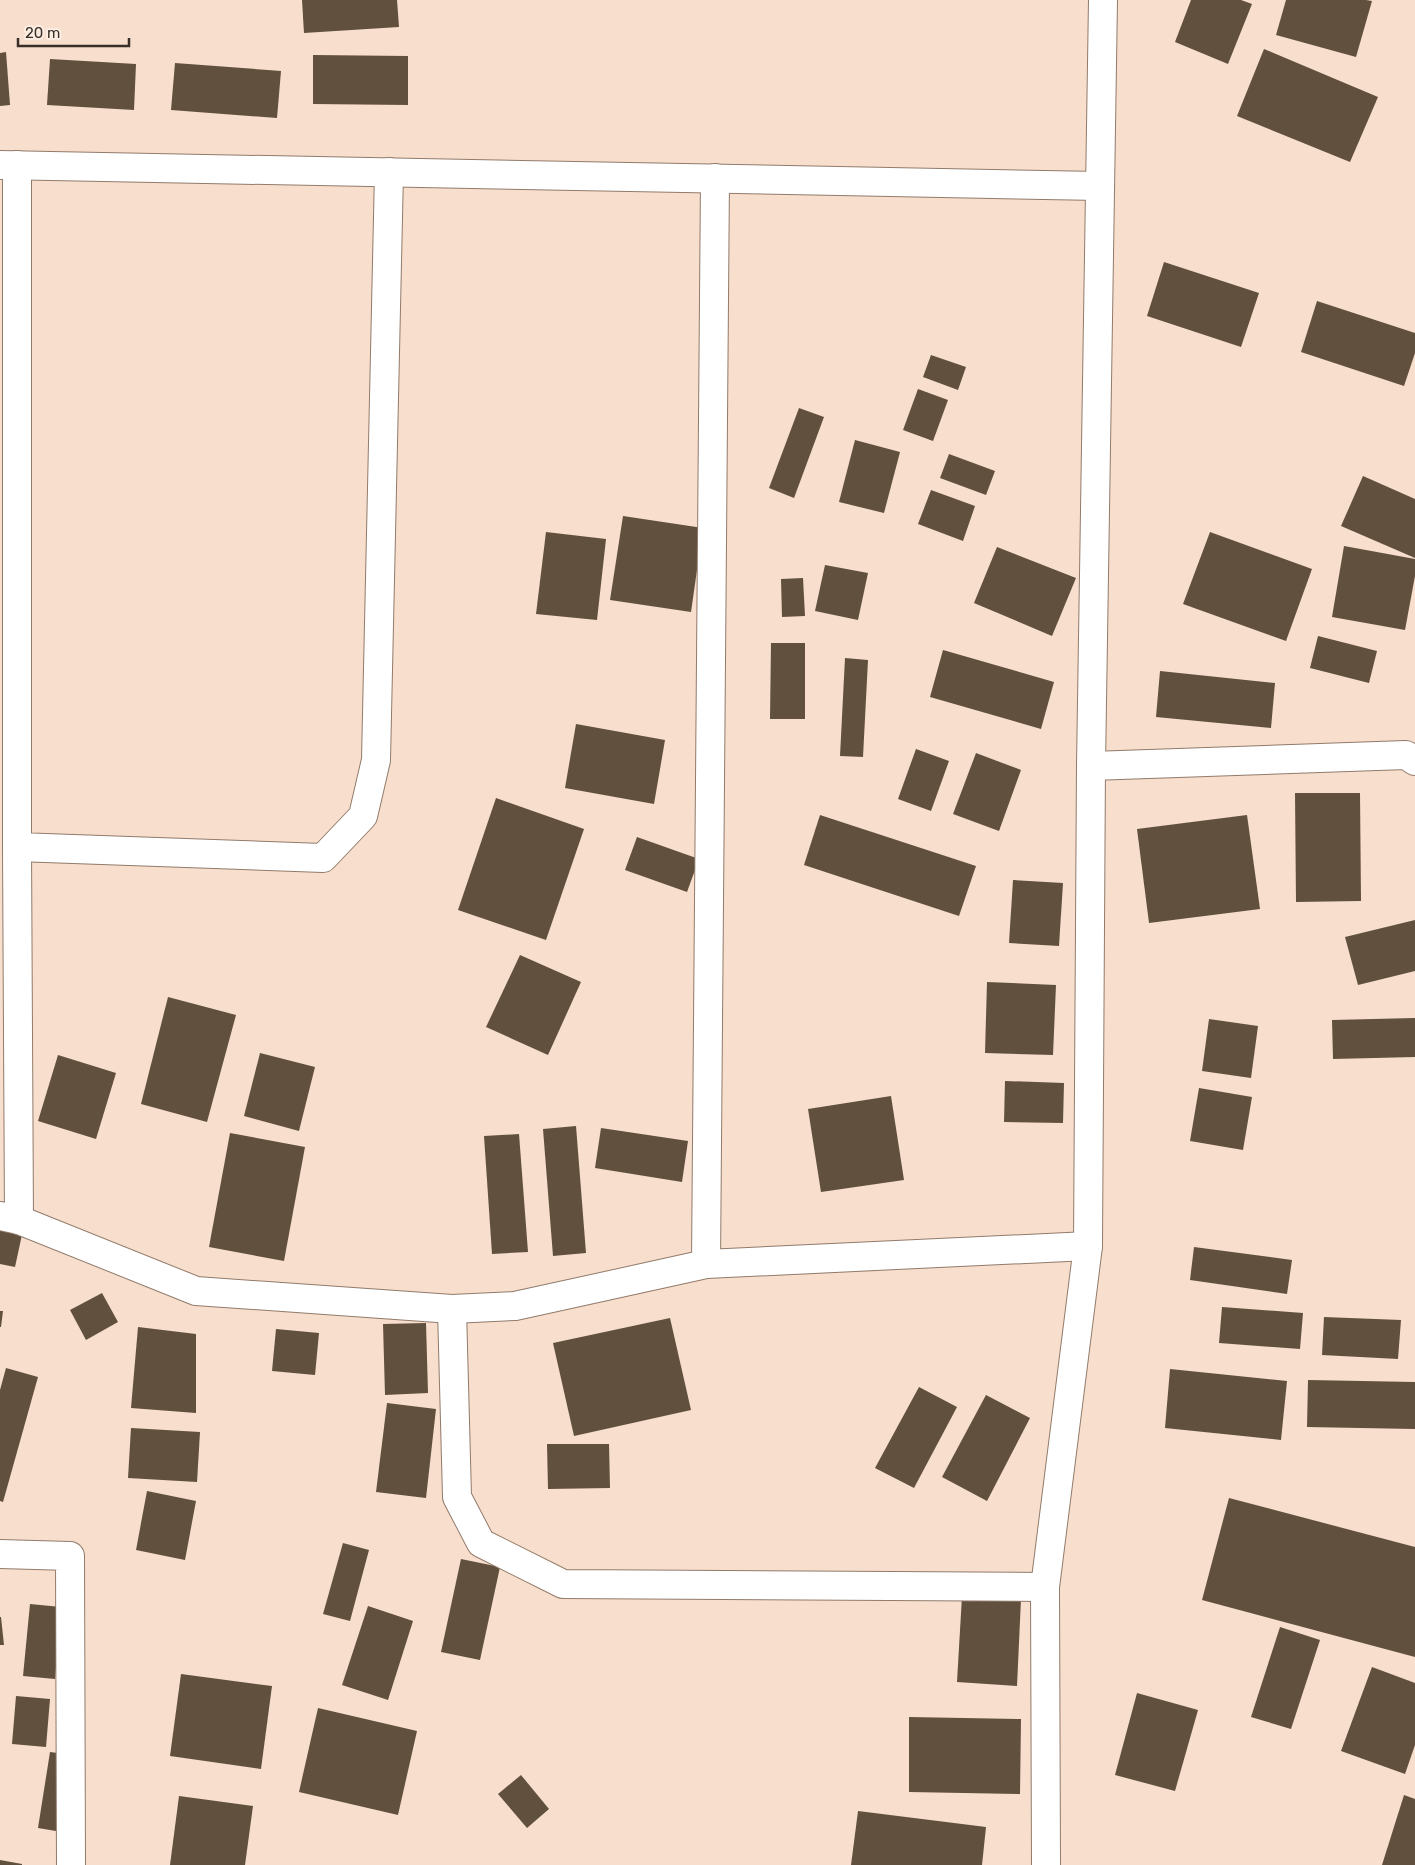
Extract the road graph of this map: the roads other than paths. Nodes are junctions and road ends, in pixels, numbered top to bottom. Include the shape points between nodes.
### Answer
1 (1102, 0) edge
2 (9, 165) edge
3 (389, 172) junction
4 (715, 178) junction
5 (1100, 186) junction
6 (1415, 761) edge
7 (1091, 766) junction
8 (17, 847) junction
9 (10, 1218) edge
10 (1088, 1246) junction
11 (706, 1264) junction
12 (452, 1309) junction
13 (0, 1554) edge
14 (1045, 1587) junction
15 (71, 1865) edge
16 (1046, 1865) edge

1 - 5 street
2 - 3 street
2 - 8 street
3 - 4 street
3 - 8 street via 376,760 362,816 324,858
4 - 5 street
4 - 11 street
5 - 7 street
6 - 7 street via 1406,755
7 - 10 street
8 - 9 street
9 - 12 street via 196,1291
10 - 11 street
10 - 14 street
11 - 12 street via 515,1306
12 - 14 street via 457,1497 481,1543 563,1584
13 - 15 street via 70,1556
14 - 16 street

